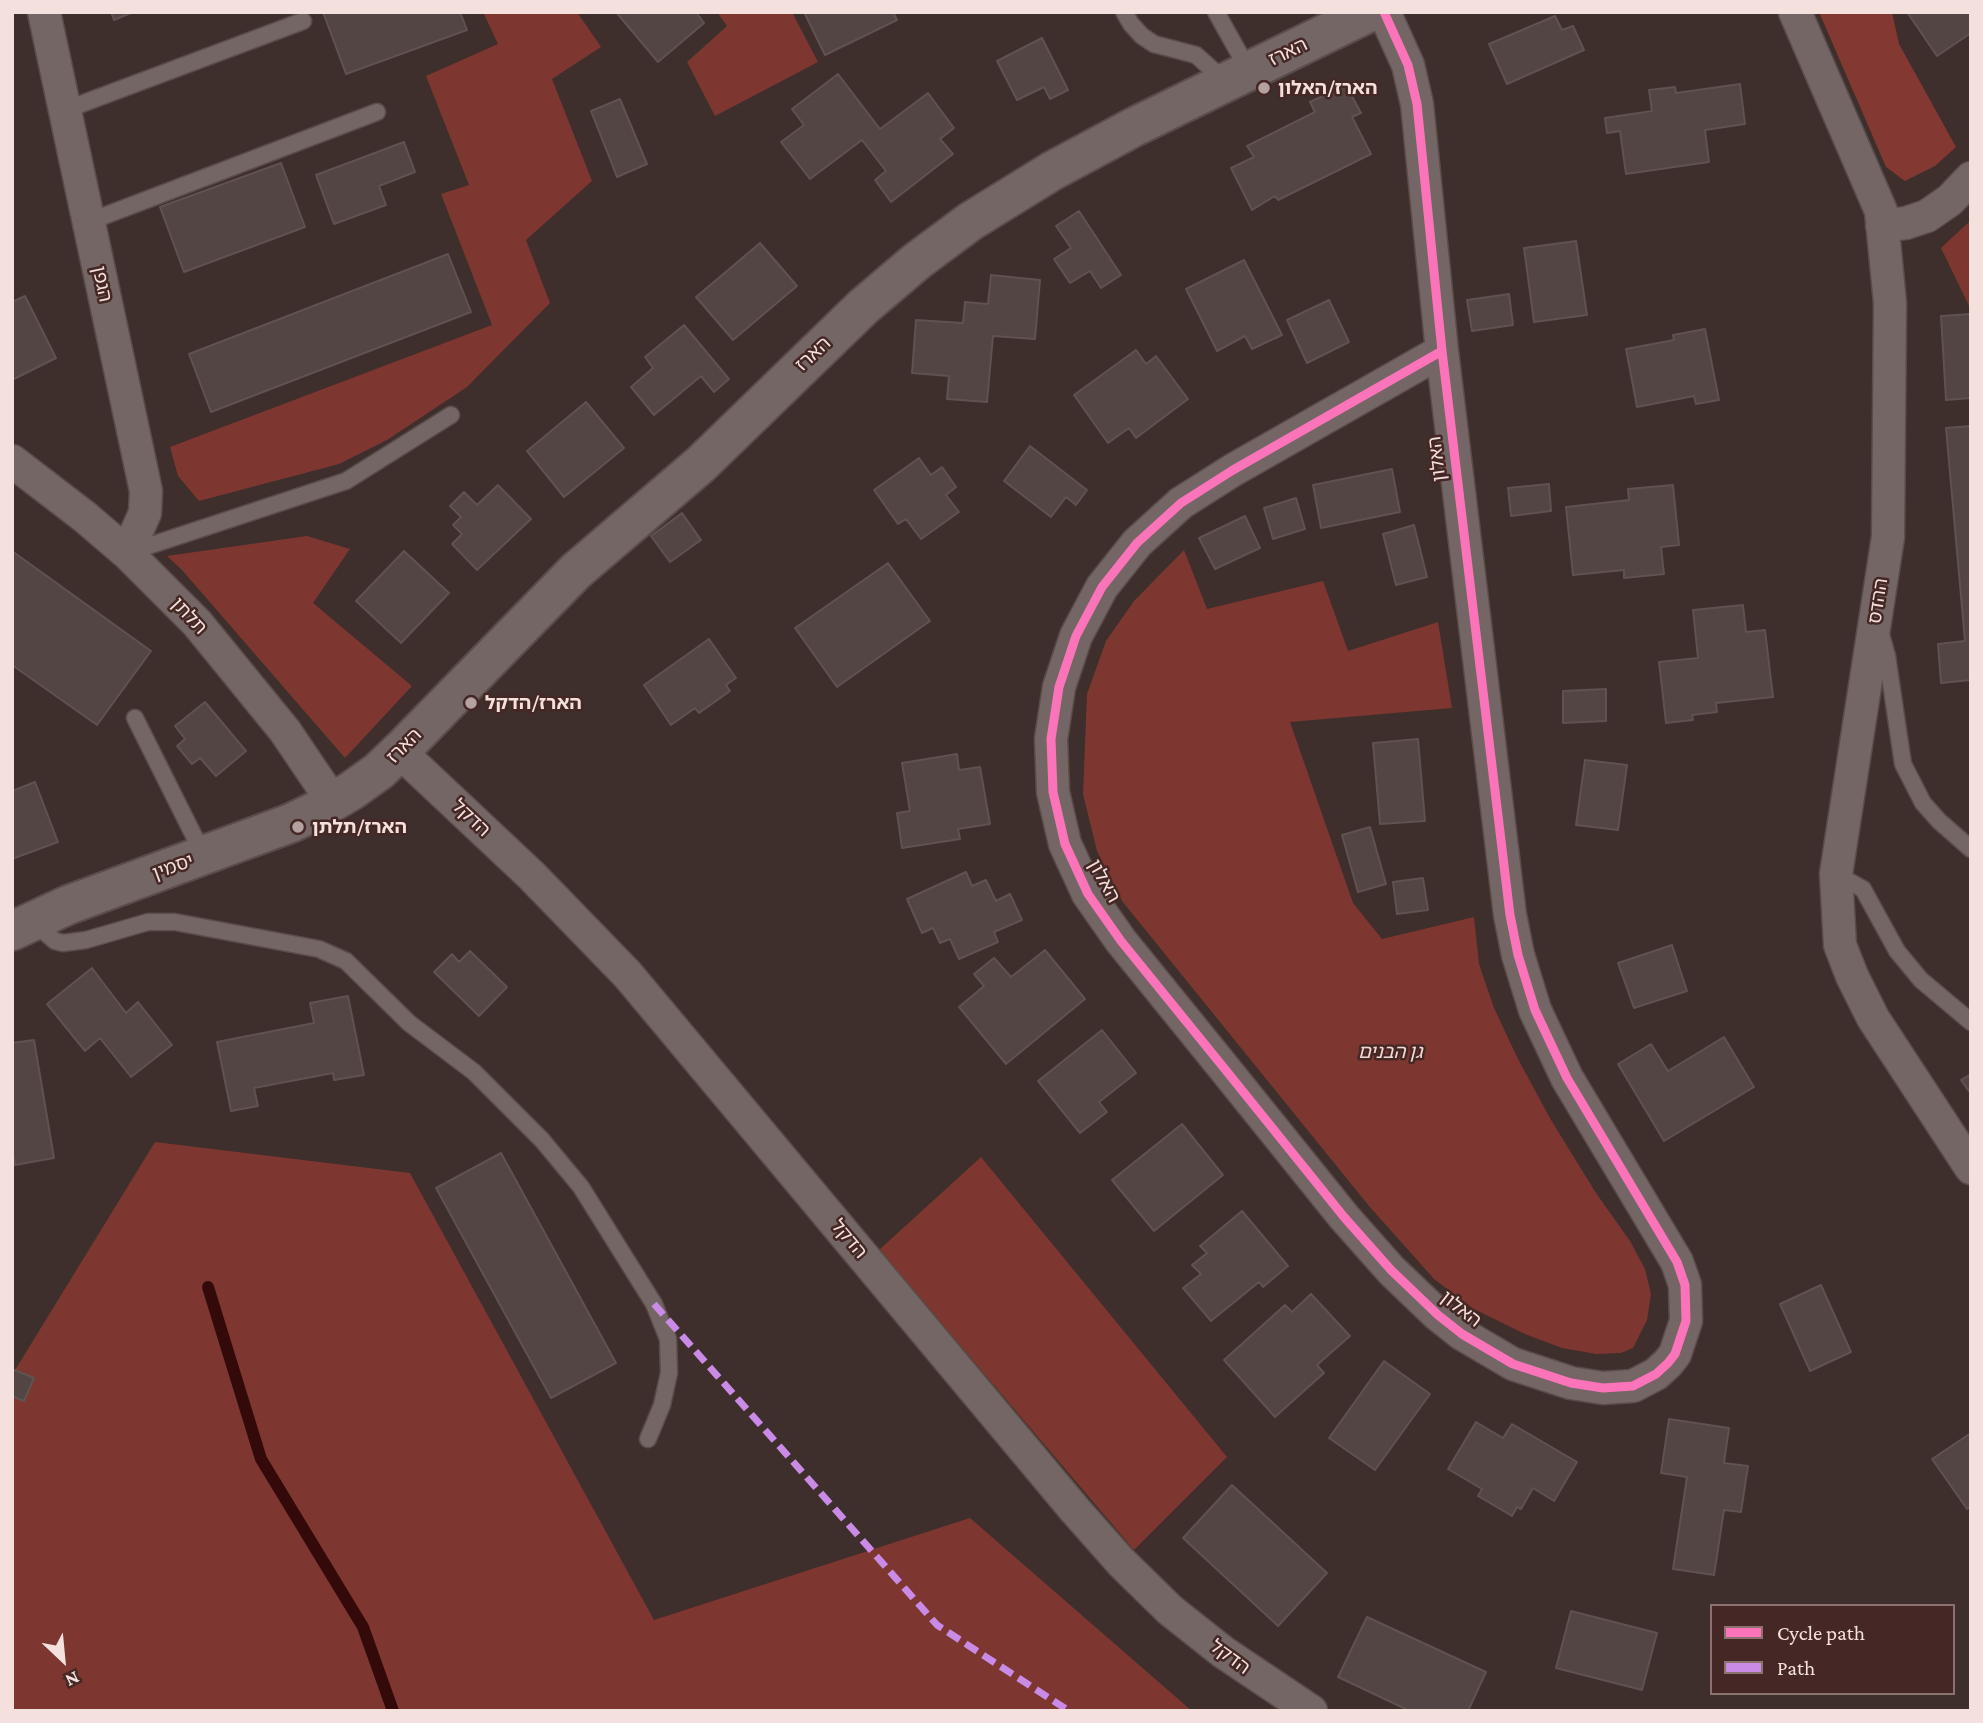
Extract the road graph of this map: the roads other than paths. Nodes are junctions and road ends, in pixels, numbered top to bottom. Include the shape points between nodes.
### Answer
1 (44, 12) edge
2 (1124, 12) edge
3 (1216, 12) edge
4 (1370, 12) edge
5 (1384, 12) edge
6 (1795, 12) edge
7 (303, 21) dead end
8 (1238, 77) junction
9 (65, 110) junction
10 (377, 113) dead end
11 (1968, 189) edge
12 (88, 222) junction
13 (1882, 226) junction
14 (1442, 351) junction
15 (451, 415) dead end
16 (12, 461) edge
17 (127, 553) junction
18 (1876, 617) junction
19 (135, 718) dead end
20 (399, 751) junction
21 (333, 802) junction
22 (1971, 849) edge
23 (204, 856) junction
24 (1836, 874) junction
25 (22, 926) edge
26 (1971, 1022) edge
27 (1971, 1168) edge
28 (648, 1439) dead end
29 (1311, 1711) edge

1 - 9 street, הגפן
2 - 8 lane via 1130,24 1154,44 1196,55
3 - 8 lane
4 - 8 street, הארז
5 - 14 street, האלון via 1408,65 1417,104
6 - 13 street, ההדס via 1881,211
7 - 9 lane
8 - 20 street, הארז via 1052,171 917,261 681,482 576,571
9 - 12 street, הגפן
10 - 12 lane
11 - 13 street via 1927,216
12 - 17 street, הגפן via 146,491 145,513
13 - 18 street, ההדס via 1890,303 1888,537
14 - 14 street, האלון via 1510,915 1522,974 1567,1078 1677,1262 1685,1285 1686,1321 1675,1354 1656,1374 1633,1386 1571,1383 1513,1364 1462,1334 1391,1270 1101,913 1065,844 1053,792 1051,739 1071,648 1102,587 1137,543 1181,503 1233,470
15 - 17 lane via 346,481
16 - 17 street, תלתן
17 - 21 street, תלתן via 229,659
18 - 22 lane via 1887,656 1903,764 1923,803
18 - 24 street, ההדס
19 - 23 lane
20 - 21 street, הארז via 379,771
20 - 29 street, הדקל via 532,876 634,982 1121,1562 1223,1653
21 - 23 street, יסמין
23 - 25 street, יסמין
24 - 26 lane via 1863,890 1897,951 1921,981
24 - 27 street, ההדס via 1840,945 1852,976 1873,1018
25 - 28 lane via 63,943 148,922 175,922 319,949 346,961 409,1023 474,1072 581,1187 654,1304 668,1339 669,1373

